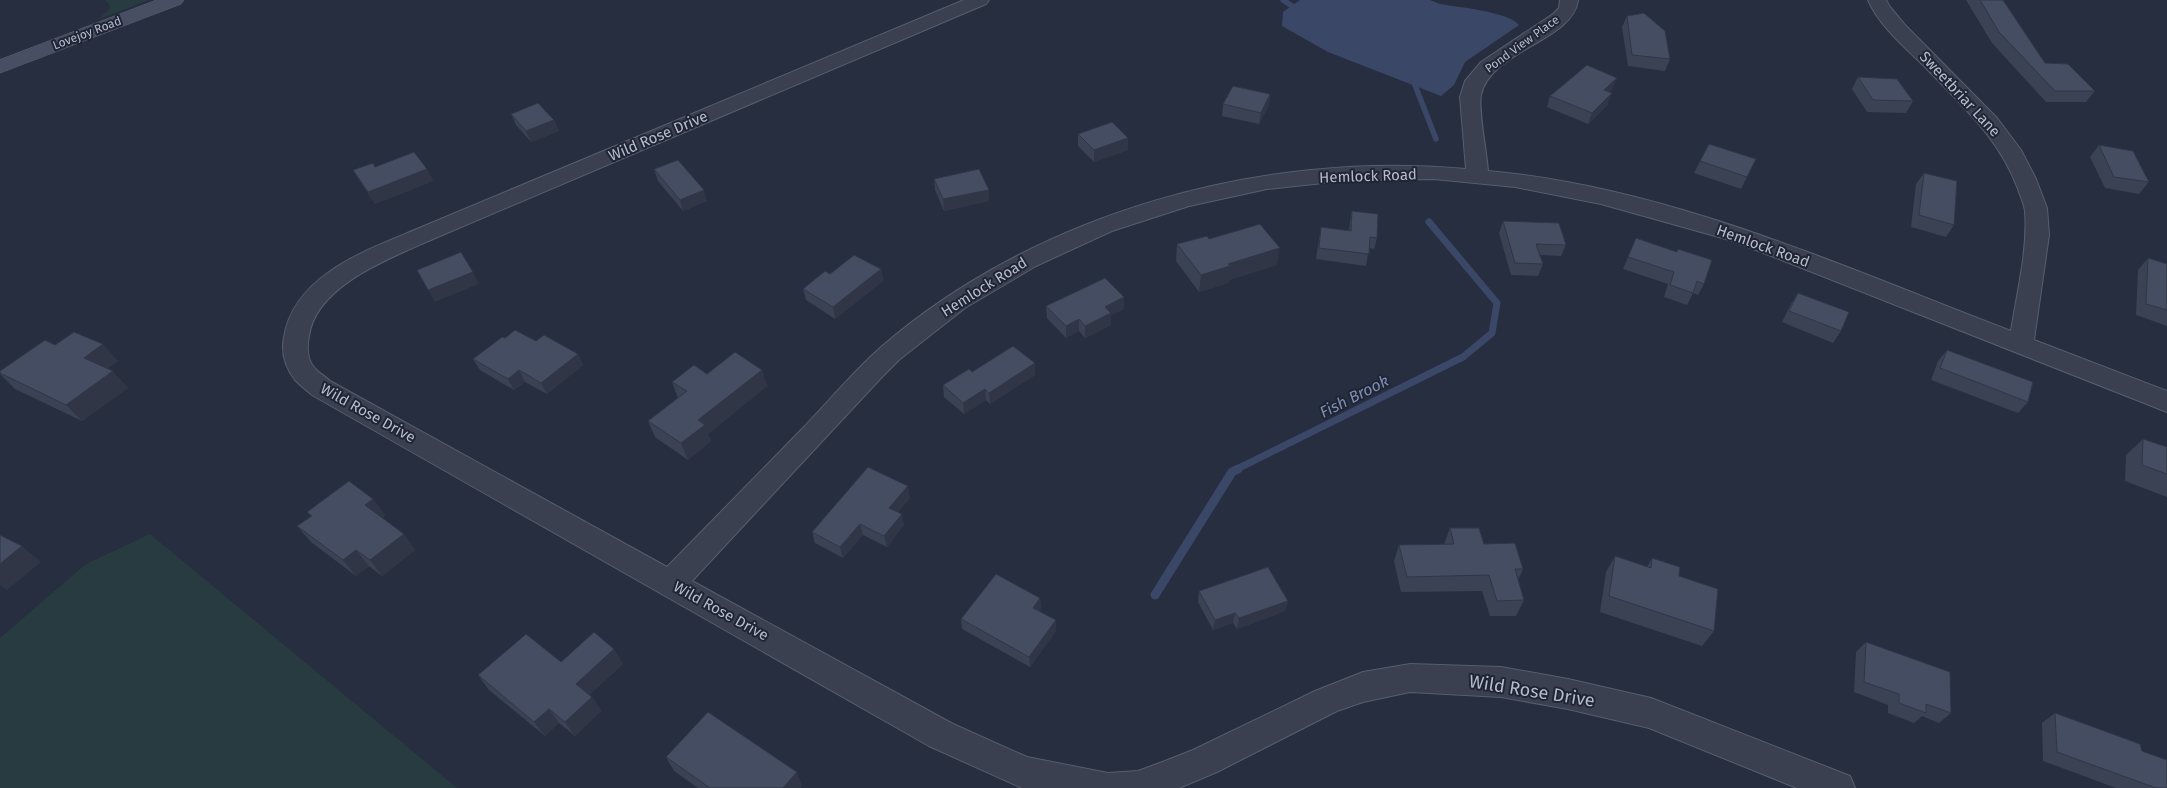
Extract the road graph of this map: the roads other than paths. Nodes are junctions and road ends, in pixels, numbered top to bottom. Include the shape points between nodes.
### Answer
1 (174, 0) edge
2 (980, 0) edge
3 (1569, 0) edge
4 (1877, 0) edge
5 (0, 67) edge
6 (1478, 176) junction
7 (2021, 345) junction
8 (2167, 402) edge
9 (671, 583) junction
10 (1104, 788) edge
11 (1113, 788) edge
12 (1838, 788) edge

1 - 5 main road, Lovejoy Road
2 - 9 street, Wild Rose Drive via 364,262 336,279 312,302 297,323 295,354 303,372 321,388
3 - 6 street, Pond View Place via 1568,9 1560,18 1488,66 1475,81 1470,97
4 - 7 street, Sweetbriar Lane via 1898,29 1990,122 2025,179 2036,208 2037,235
6 - 7 street, Hemlock Road via 1516,180 1674,215 1741,236
6 - 9 street, Hemlock Road via 1402,172 1247,185 1173,202 1103,225 1020,263 954,303 891,353
7 - 8 street, Hemlock Road
9 - 10 street, Wild Rose Drive via 941,735 1025,773
11 - 12 street, Wild Rose Drive via 1138,787 1166,777 1326,701 1363,687 1410,678 1501,682 1651,713

